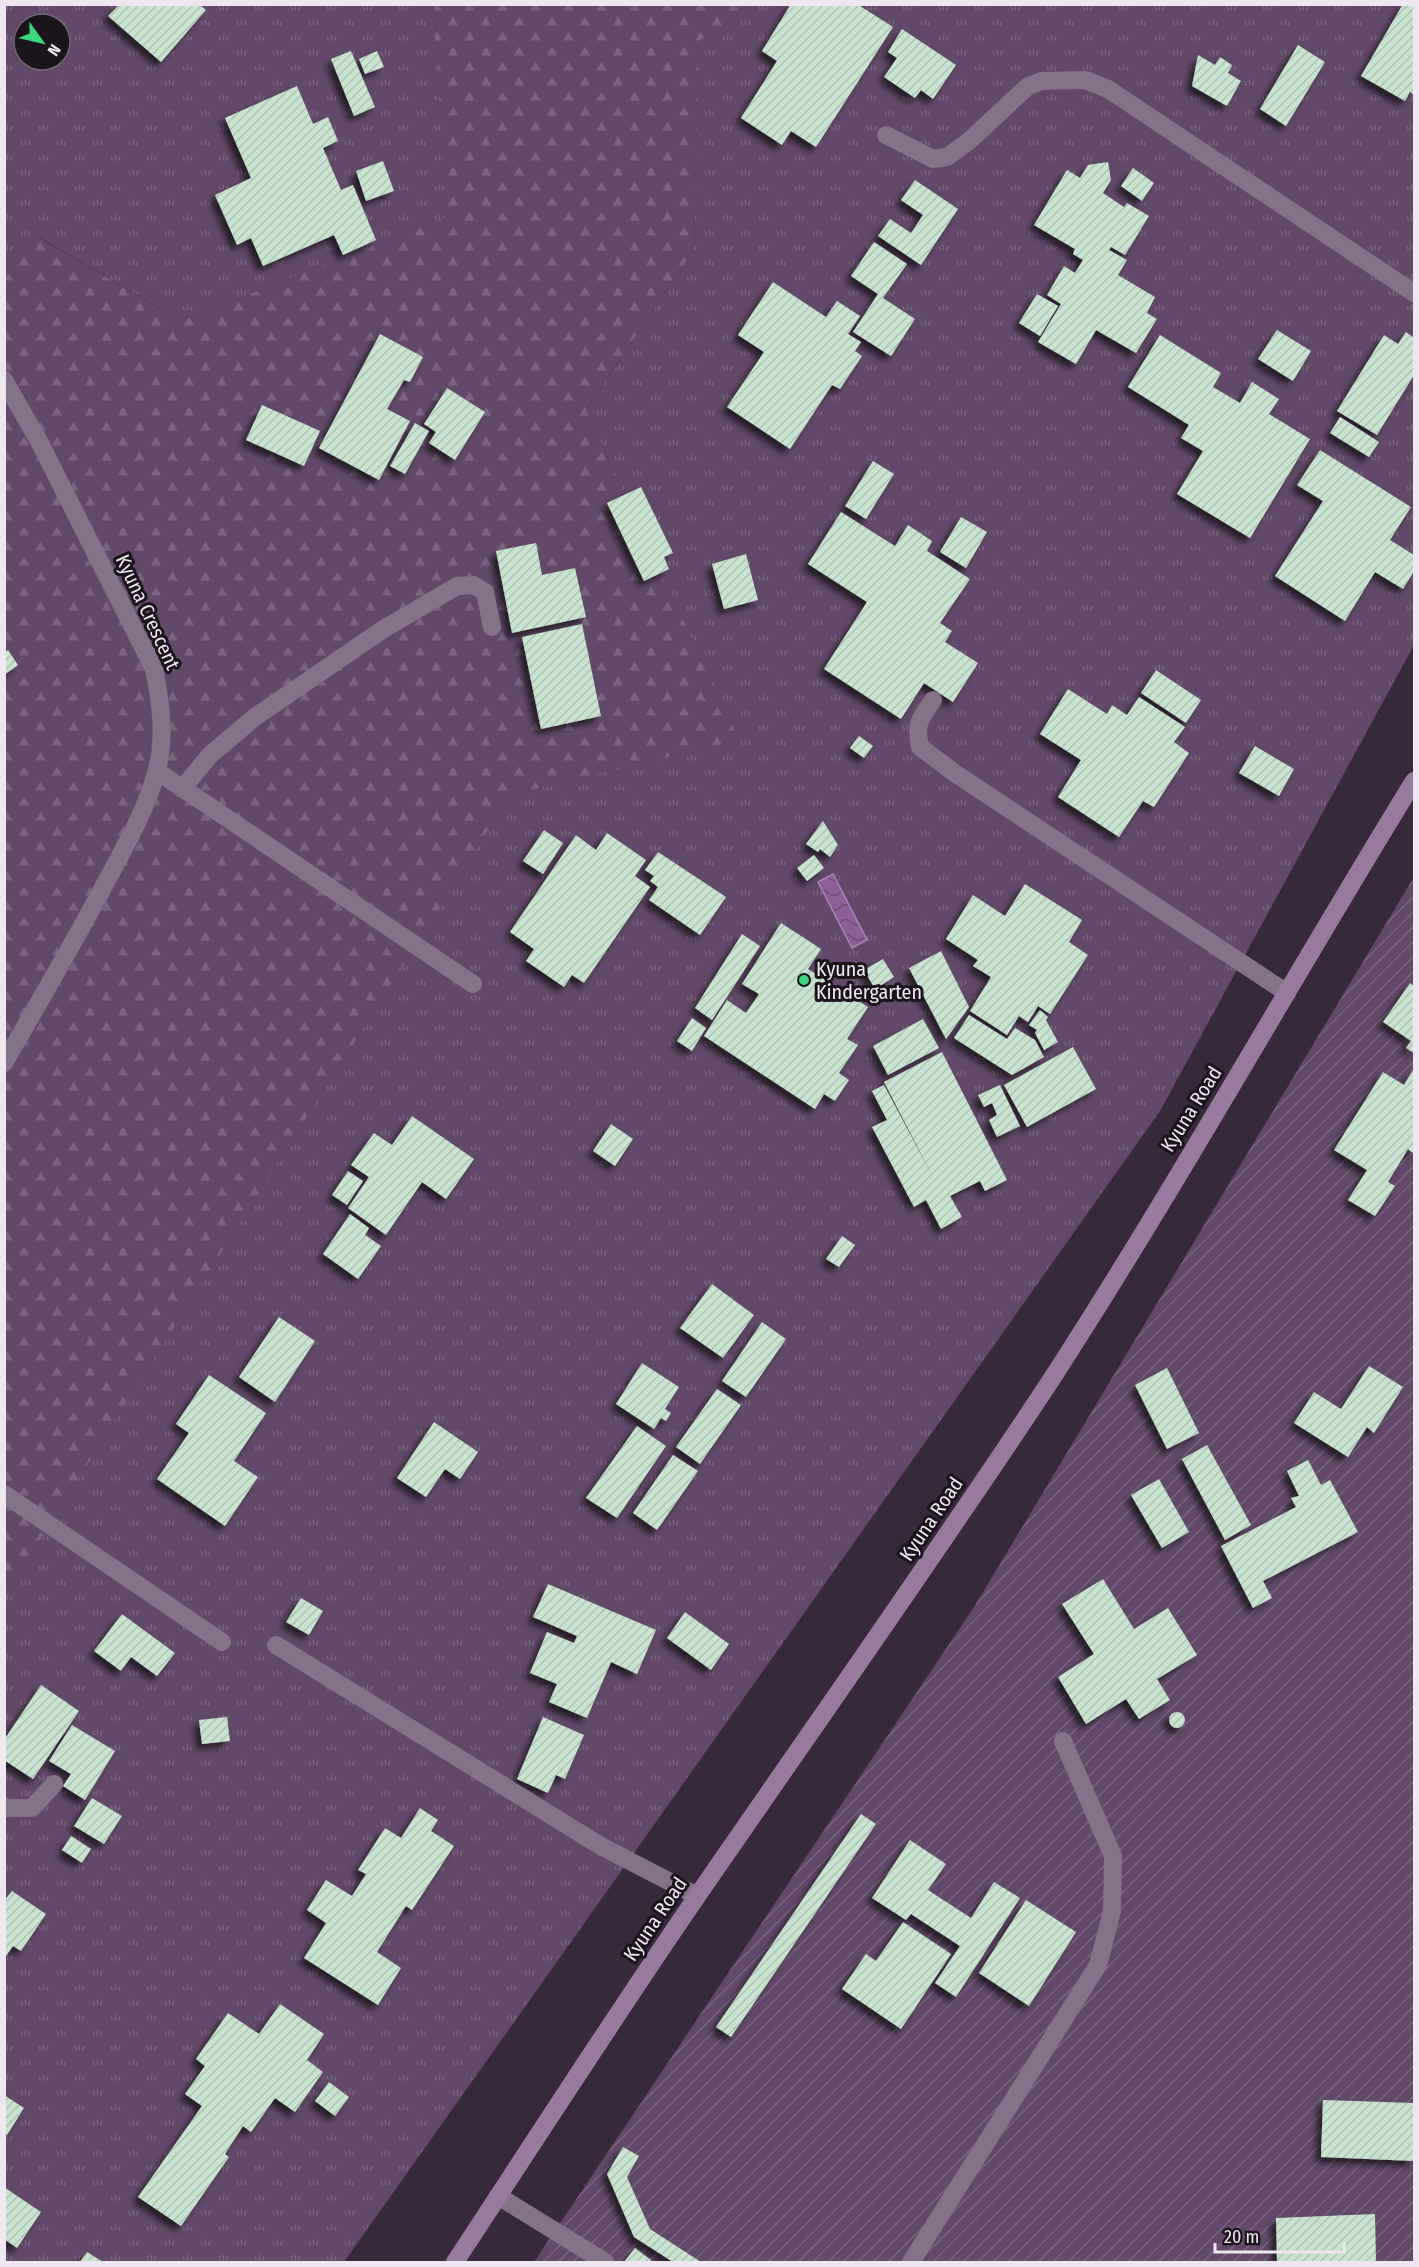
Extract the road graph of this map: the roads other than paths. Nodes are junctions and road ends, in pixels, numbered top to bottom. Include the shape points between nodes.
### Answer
1 (886, 135) dead end
2 (1414, 293) edge
3 (4, 380) edge
4 (492, 627) dead end
5 (933, 700) dead end
6 (157, 771) junction
7 (1414, 781) edge
8 (182, 789) junction
9 (473, 984) dead end
10 (1287, 993) junction
11 (4, 1063) edge
12 (4, 1494) edge
13 (222, 1642) dead end
14 (276, 1645) dead end
15 (1063, 1741) dead end
16 (54, 1784) dead end
17 (4, 1806) edge
18 (697, 1896) junction
19 (498, 2196) junction
20 (455, 2262) edge
21 (605, 2262) edge
22 (911, 2262) edge

1 - 2 street via 933,159 947,157 1028,87 1041,81 1085,80 1108,89
3 - 6 street, Kyuna Crescent via 154,669 161,703
4 - 8 street via 485,592 473,585 457,586 382,630 255,717 210,755
5 - 10 street via 918,721 920,747
6 - 8 street
6 - 11 street, Kyuna Crescent via 141,817
7 - 10 main road, Kyuna Road
8 - 9 street
10 - 18 main road, Kyuna Road via 1052,1377 888,1623
12 - 13 street
14 - 18 street via 599,1845
15 - 22 street via 1113,1856 1112,1911 1098,1965
16 - 17 street via 32,1808
18 - 19 main road, Kyuna Road
19 - 20 main road, Kyuna Road
19 - 21 street

